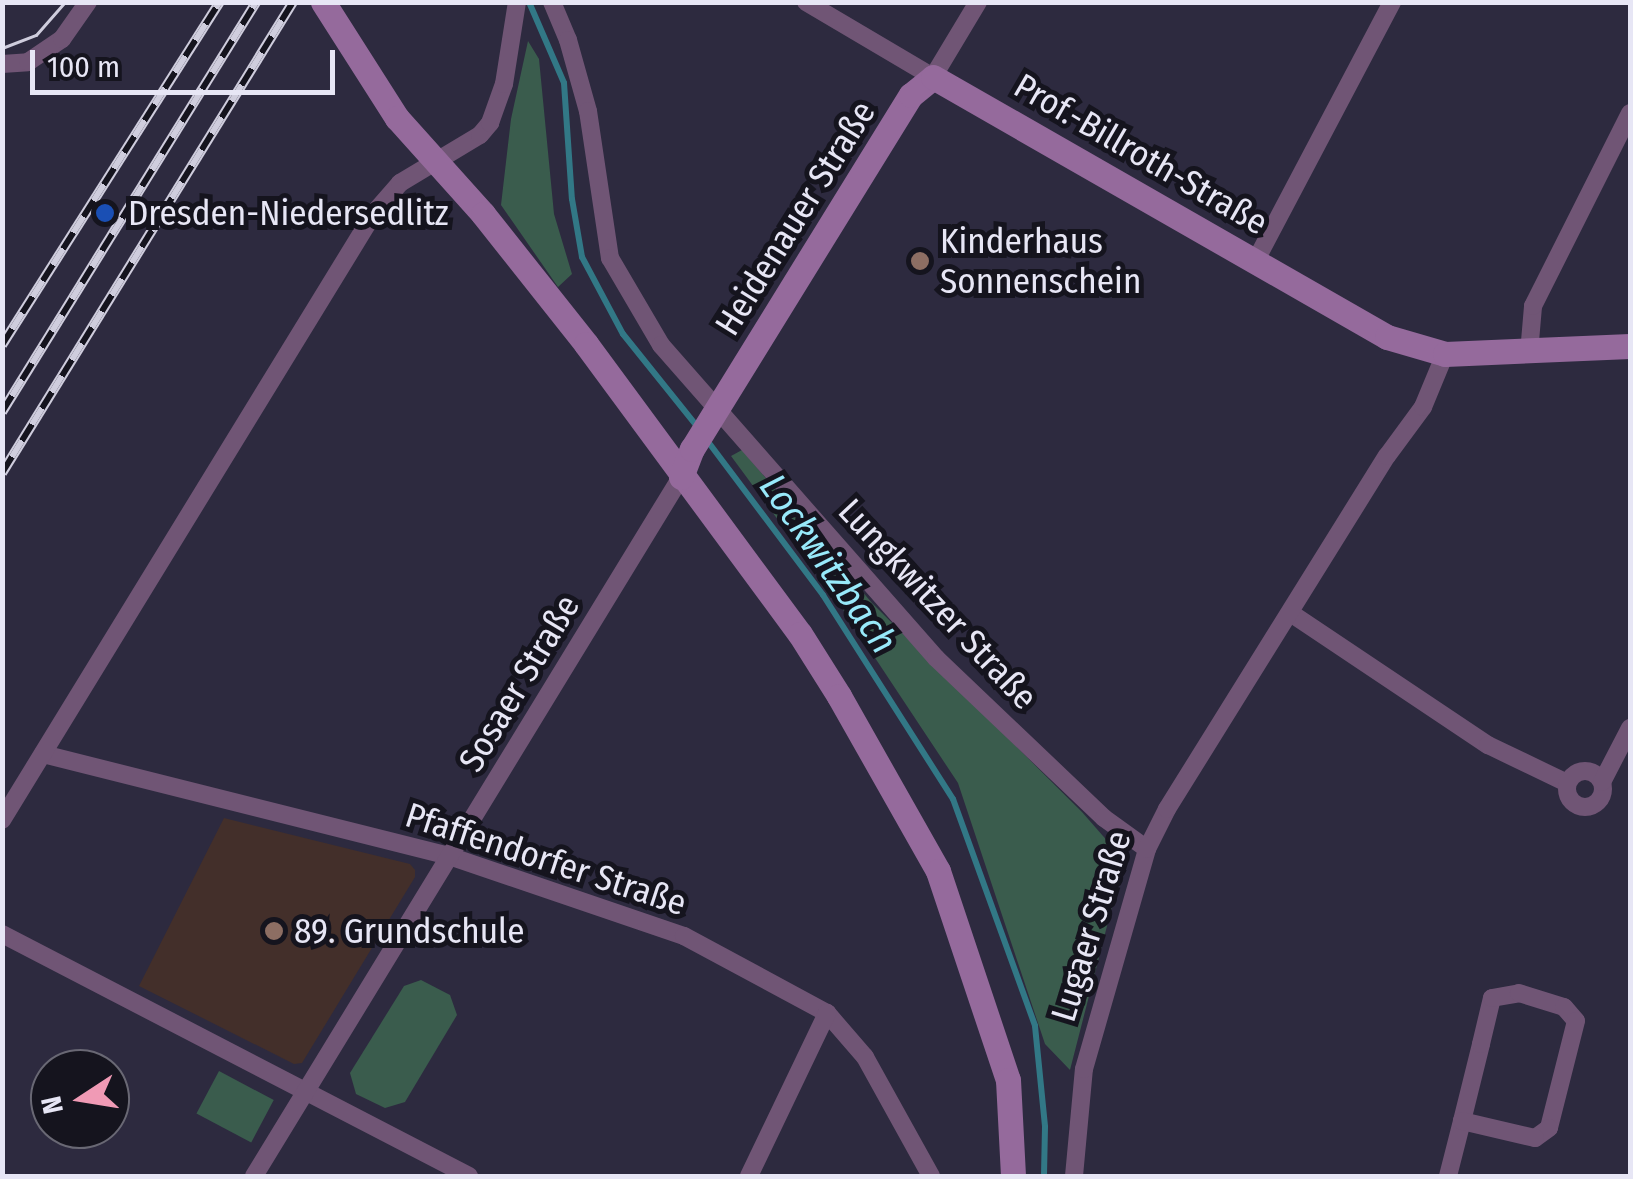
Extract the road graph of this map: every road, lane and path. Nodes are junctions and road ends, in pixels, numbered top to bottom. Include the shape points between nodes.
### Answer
1 (88, 2) edge
2 (323, 2) edge
3 (517, 2) edge
4 (552, 2) edge
5 (806, 2) edge
6 (978, 2) edge
7 (1392, 2) edge
8 (2, 64) edge
9 (933, 77) junction
10 (1630, 113) edge
11 (435, 161) junction
12 (1256, 262) junction
13 (1630, 346) edge
14 (1529, 353) junction
15 (1446, 354) junction
16 (716, 412) junction
17 (681, 477) junction
18 (1292, 614) junction
19 (1630, 728) edge
20 (43, 754) junction
21 (1602, 782) junction
22 (1567, 783) junction
23 (2, 820) edge
24 (1147, 849) junction
25 (452, 857) junction
26 (2, 934) edge
27 (827, 1013) junction
28 (306, 1092) junction
29 (1462, 1121) junction
30 (254, 1176) edge
31 (469, 1176) edge
32 (749, 1176) edge
33 (931, 1176) edge
34 (1013, 1176) edge
35 (1074, 1176) edge
36 (1448, 1176) edge

1 - 8 street via 62,39 28,62
2 - 11 street via 397,118
3 - 11 street via 504,84 490,123 480,136
4 - 16 street, Lungkwitzer Straße via 588,110 610,258 661,345
5 - 9 street, Prof.-Billroth-Straße
6 - 9 street, Heidenauer Straße
7 - 12 street
9 - 12 street, Prof.-Billroth-Straße
9 - 16 street, Heidenauer Straße via 912,95
10 - 14 street via 1533,306
11 - 17 street via 586,344
11 - 20 street via 400,182 374,213
12 - 15 street, Prof.-Billroth-Straße via 1387,337
13 - 14 street
14 - 15 street
15 - 18 street, Lugaer Straße via 1423,407
16 - 17 street, Heidenauer Straße
16 - 24 street, Lungkwitzer Straße via 936,658 1104,818
17 - 25 street, Sosaer Straße
17 - 34 street via 800,634 938,871 1008,1080
18 - 22 street via 1488,745
18 - 24 street, Lugaer Straße
19 - 21 street
20 - 23 street
20 - 25 street, Pfaffendorfer Straße
21 - 22 street via 1582,771
21 - 22 street via 1600,800 1585,808 1570,800
24 - 35 street, Lugaer Straße via 1084,1069
25 - 27 street, Pfaffendorfer Straße via 684,936
25 - 28 street, Sosaer Straße
26 - 28 street
27 - 32 street
27 - 33 street, Pfaffendorfer Straße via 866,1057
28 - 30 street, Sosaer Straße
28 - 31 street
29 - 29 street via 1492,998 1519,993 1564,1006 1576,1021 1550,1128 1535,1138
29 - 36 street

